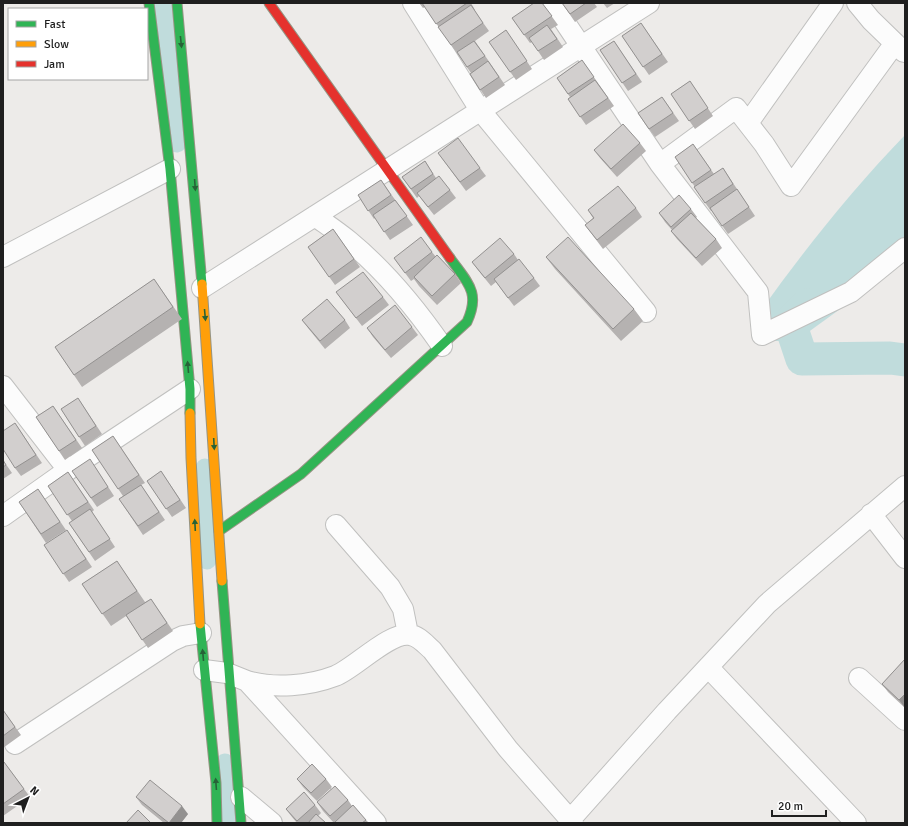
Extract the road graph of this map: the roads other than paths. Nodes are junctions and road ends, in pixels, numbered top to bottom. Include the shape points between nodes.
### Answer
1 (149, 3) edge
2 (177, 3) edge
3 (269, 3) edge
4 (413, 3) edge
5 (552, 3) edge
6 (649, 3) edge
7 (833, 3) edge
8 (857, 3) edge
9 (580, 47) junction
10 (900, 47) edge
11 (480, 110) junction
12 (748, 123) junction
13 (660, 164) junction
14 (170, 169) junction
15 (388, 169) junction
16 (314, 216) junction
17 (905, 248) edge
18 (3, 257) edge
19 (202, 288) junction
20 (646, 312) dead end
21 (442, 346) junction
22 (3, 386) edge
23 (190, 389) junction
24 (68, 470) junction
25 (905, 486) edge
26 (871, 514) junction
27 (3, 516) edge
28 (336, 525) dead end
29 (219, 531) junction
30 (905, 558) edge
31 (201, 633) junction
32 (408, 634) junction
33 (708, 667) junction
34 (216, 672) junction
35 (859, 678) dead end
36 (247, 681) junction
37 (905, 720) edge
38 (15, 744) dead end
39 (241, 797) junction
40 (572, 821) edge
41 (217, 823) edge
42 (241, 823) edge
43 (272, 823) edge
44 (376, 823) edge
45 (856, 823) edge

1 - 14 main road
2 -> 19 main road via 193,157
3 - 15 main road
4 - 11 street
5 - 9 street
6 - 9 street
7 - 12 street
8 - 10 street
9 - 11 street
9 - 13 street
10 - 12 street via 791,186
11 - 15 street
11 - 20 street
12 - 13 street via 736,108
13 - 17 street via 758,292 762,335 851,292
14 - 18 street
23 -> 14 main road
15 - 16 street
15 - 21 main road via 474,294 475,306 468,322
16 - 19 street
16 - 21 street via 350,242 384,275 430,328
19 -> 29 main road
21 - 29 main road via 301,474
22 - 24 street
23 - 24 street
31 -> 23 main road via 191,458
24 - 27 street
25 - 26 street
26 - 30 street
26 - 33 street via 767,604
28 - 32 street via 390,587 403,609
29 - 34 main road
34 -> 31 main road
31 - 38 street via 172,641
32 - 36 street via 393,638 336,676 294,685 263,686
32 - 40 street via 419,638 432,650 508,749
33 - 40 street
33 - 45 street
34 - 36 street
34 - 39 main road via 238,756
41 -> 34 main road
35 - 37 street
36 - 44 street
39 - 42 main road
39 - 43 street

